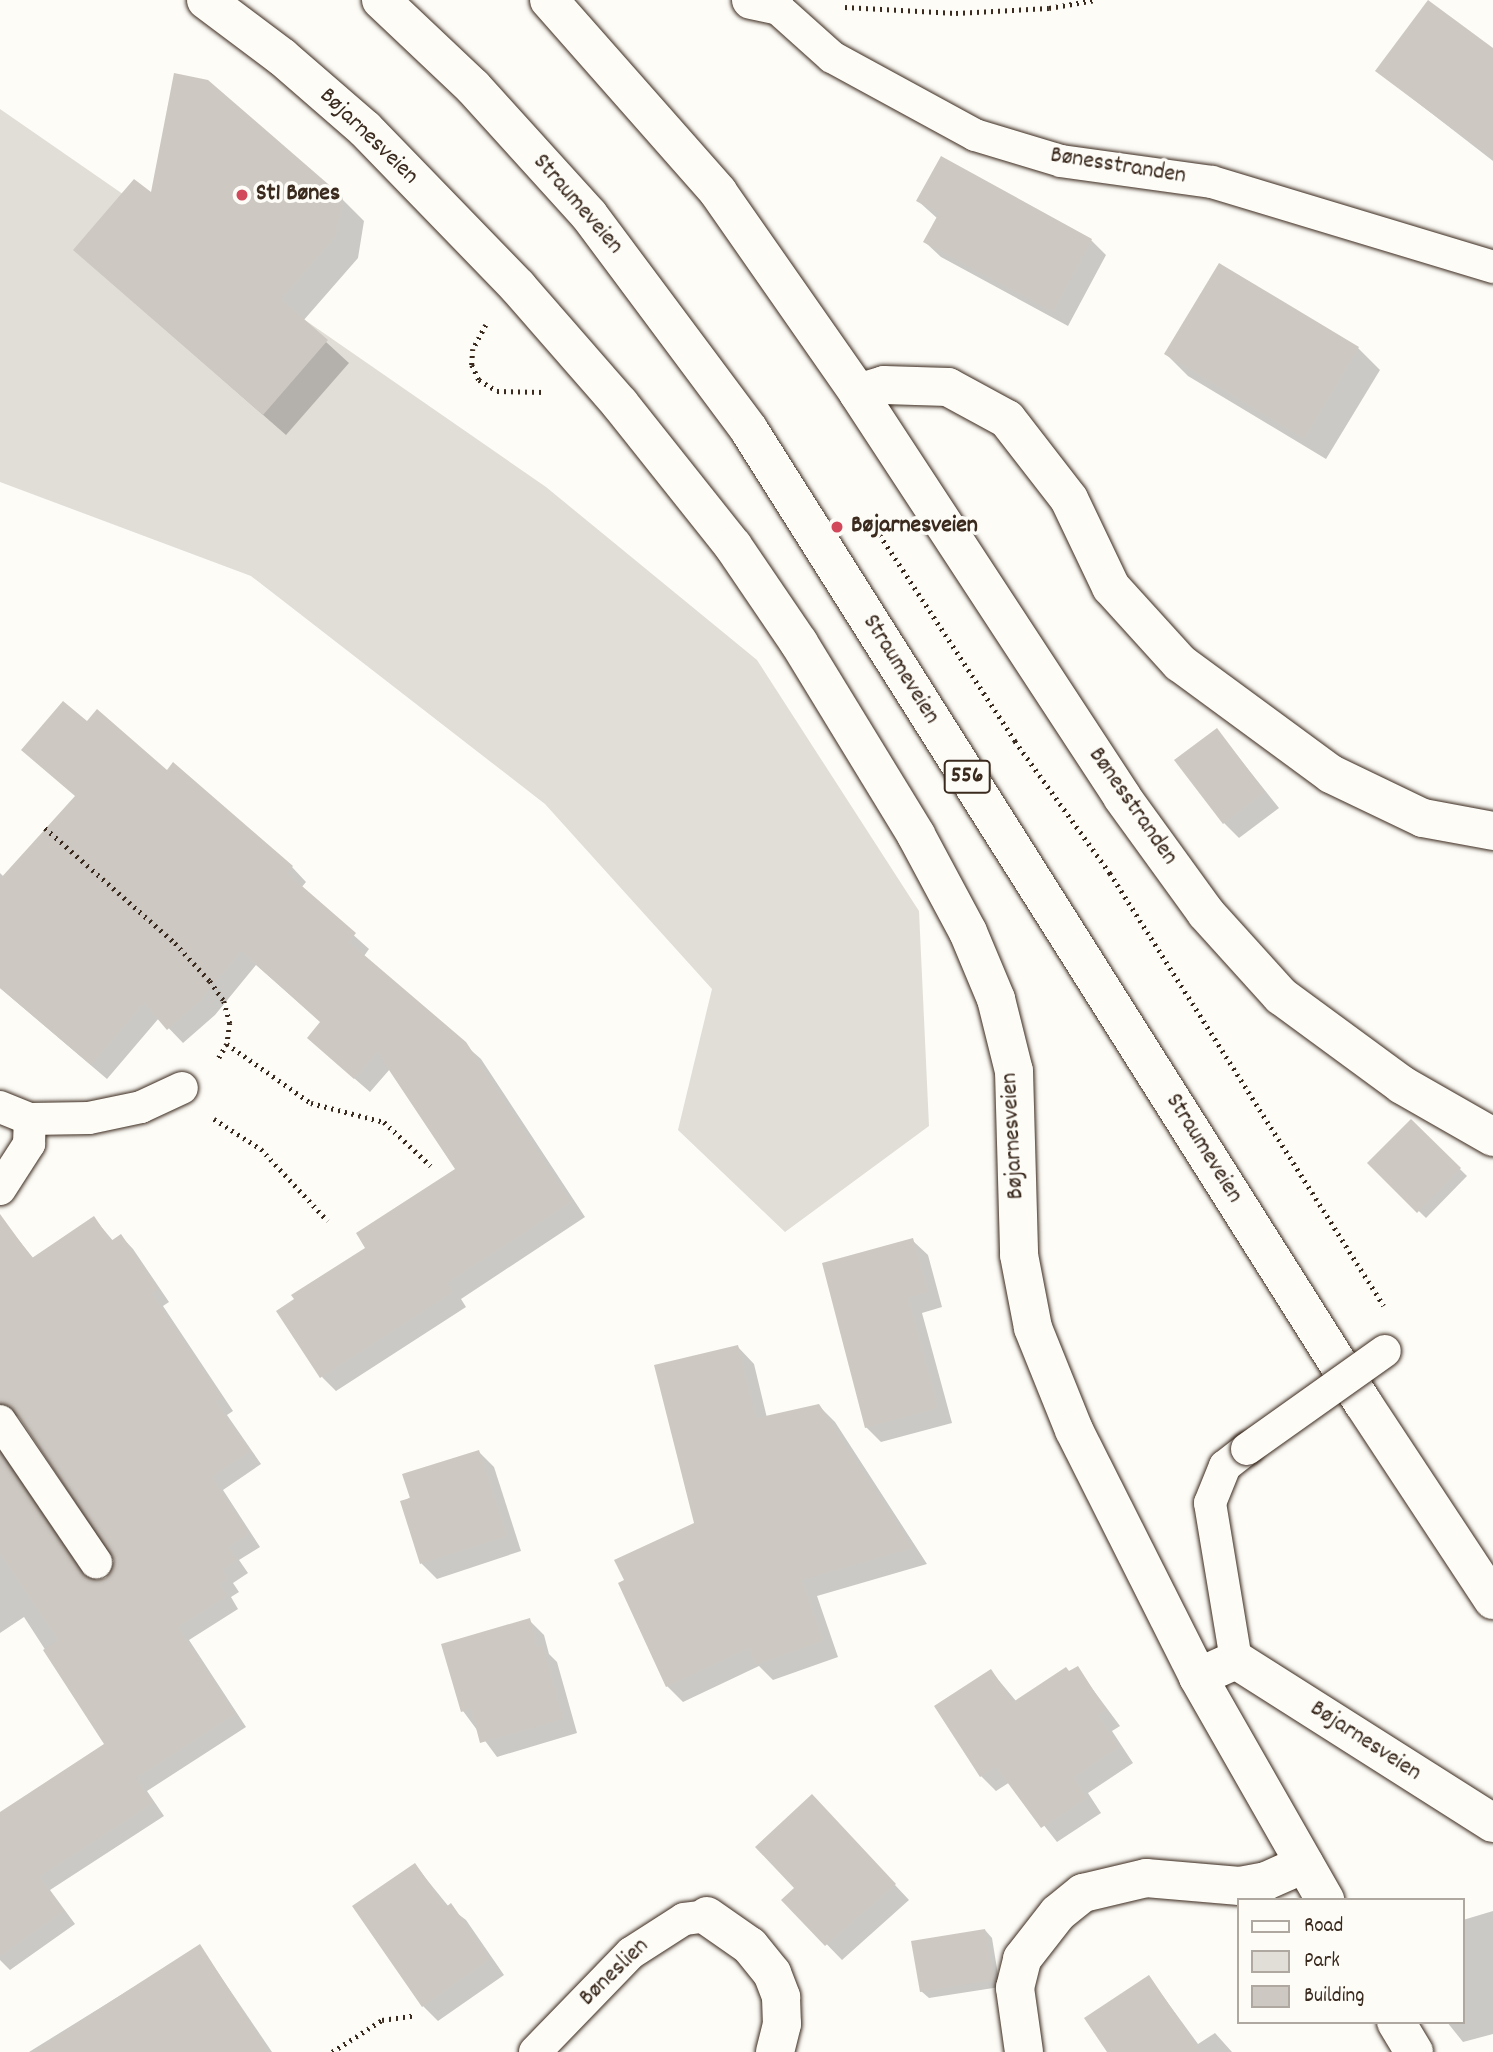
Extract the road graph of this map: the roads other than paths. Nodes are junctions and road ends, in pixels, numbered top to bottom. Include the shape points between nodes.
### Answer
1 (206, 0) edge
2 (382, 0) edge
3 (549, 0) edge
4 (763, 3) edge
5 (1493, 267) edge
6 (858, 393) junction
7 (1493, 831) edge
8 (182, 1088) road end
9 (0, 1107) edge
10 (30, 1119) junction
11 (1493, 1137) edge
12 (0, 1189) edge
13 (1385, 1351) road end
14 (0, 1421) edge
15 (96, 1562) dead end
16 (1493, 1600) edge
17 (1236, 1660) junction
18 (1198, 1677) junction
19 (1493, 1823) edge
20 (1304, 1864) junction
21 (1324, 1898) edge
22 (707, 1916) joint
23 (1397, 2024) edge
24 (535, 2052) edge
25 (775, 2052) edge
26 (1024, 2052) edge
27 (1413, 2052) edge

1 - 18 street, Bøjarnesveien via 282,57 365,129 518,287 620,404 733,546 850,725 968,932 996,999 1014,1071 1019,1255 1033,1328 1074,1430
2 - 16 street, Straumeveien / 556 via 473,87 589,215 734,409 1355,1391
3 - 6 street, Bønesstranden via 718,192
4 - 5 lane, Bønesstranden via 832,57 975,135 1061,161 1212,182
6 - 7 street via 884,385 948,387 1007,419 1069,499 1111,587 1180,663 1331,774 1423,818
6 - 11 street, Bønesstranden via 1122,797 1206,913 1281,996 1402,1085
8 - 10 lane via 141,1107 89,1118
9 - 10 lane
10 - 12 lane via 29,1144
13 - 17 lane, bridge via 1225,1466 1210,1503
14 - 15 lane
17 - 18 street
17 - 19 street, Bøjarnesveien
18 - 20 street, Bøjarnesveien
20 - 21 street, Bøjarnesveien
20 - 26 street via 1266,1881 1240,1886 1146,1878 1083,1893 1058,1913 1022,1959 1015,1988
22 - 24 lane, Bøneslien via 684,1919 661,1930 631,1953
22 - 25 street, Bøneslien via 750,1946 772,1973 781,1997 782,2024
23 - 27 street

